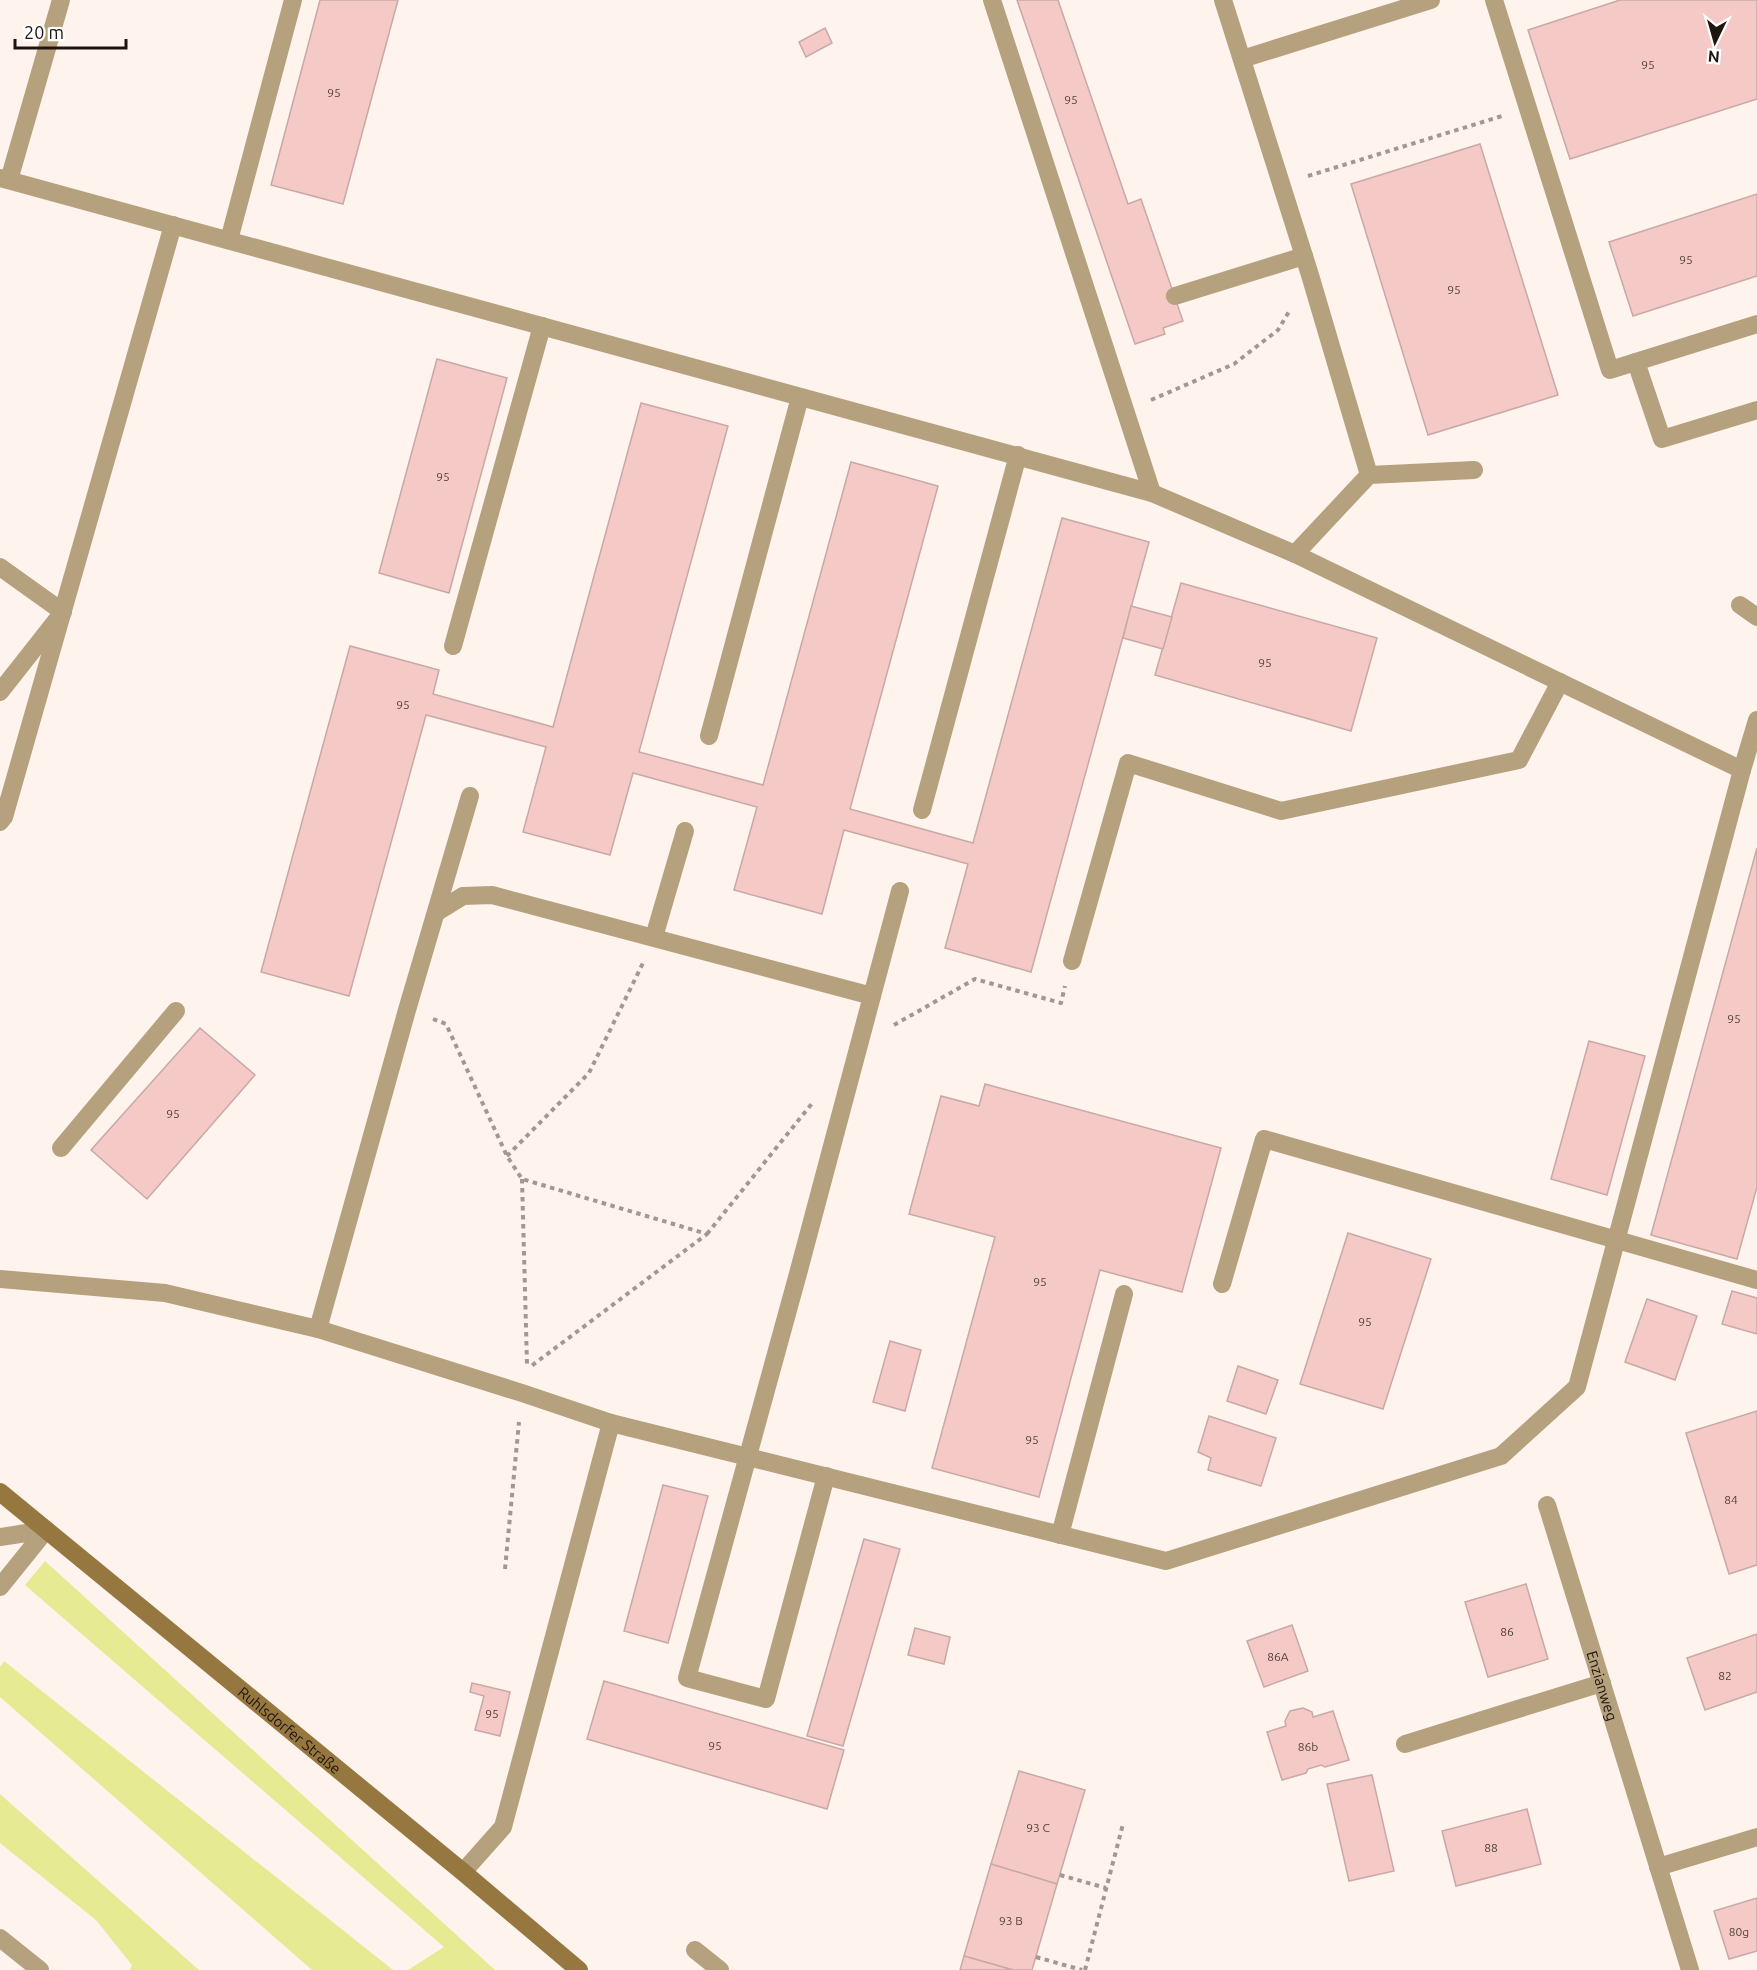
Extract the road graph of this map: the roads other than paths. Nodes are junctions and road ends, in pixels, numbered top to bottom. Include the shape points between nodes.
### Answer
1 (61, 0) edge
2 (293, 0) edge
3 (992, 0) edge
4 (1223, 0) edge
5 (1431, 0) edge
6 (1494, 0) edge
7 (1242, 59) junction
8 (4, 179) edge
9 (173, 225) junction
10 (229, 240) junction
11 (1304, 256) junction
12 (1175, 296) dead end
13 (1757, 324) edge
14 (542, 326) junction
15 (1636, 362) junction
16 (800, 397) junction
17 (1757, 410) edge
18 (1018, 455) junction
19 (1474, 470) dead end
20 (1369, 475) junction
21 (1152, 493) junction
22 (1295, 554) junction
23 (0, 567) edge
24 (1740, 605) dead end
25 (63, 612) junction
26 (1757, 617) edge
27 (453, 646) dead end
28 (1560, 682) junction
29 (0, 692) edge
30 (1757, 720) edge
31 (709, 736) dead end
32 (1742, 770) junction
33 (470, 796) dead end
34 (922, 810) dead end
35 (0, 822) edge
36 (685, 831) dead end
37 (900, 891) dead end
38 (437, 912) junction
39 (654, 938) junction
40 (1072, 961) dead end
41 (872, 996) junction
42 (176, 1011) dead end
43 (61, 1148) dead end
44 (1616, 1240) junction
45 (0, 1279) edge
46 (1757, 1280) edge
47 (1222, 1284) dead end
48 (1124, 1294) dead end
49 (318, 1329) junction
50 (611, 1423) junction
51 (747, 1456) junction
52 (826, 1476) junction
53 (0, 1492) edge
54 (1547, 1505) dead end
55 (46, 1530) junction
56 (1060, 1535) junction
57 (0, 1537) edge
58 (0, 1587) edge
59 (1602, 1683) junction
60 (1405, 1744) dead end
61 (1757, 1837) edge
62 (1658, 1867) junction
63 (463, 1872) junction
64 (0, 1938) edge
65 (695, 1950) dead end
66 (40, 1970) edge
67 (579, 1970) edge
68 (720, 1970) edge
69 (1690, 1970) edge

1 - 8 street
2 - 10 street
3 - 21 street
4 - 7 street
5 - 7 street
6 - 15 street via 1610,370
7 - 11 street
8 - 9 street
9 - 10 street
9 - 25 street
10 - 14 street
11 - 12 street
11 - 20 street
13 - 15 street
14 - 16 street
14 - 27 street
15 - 17 street via 1662,439
16 - 18 street
16 - 31 street
18 - 21 street
18 - 34 street
19 - 20 street
20 - 22 street
21 - 22 street
22 - 28 street
23 - 25 street
24 - 26 street
25 - 29 street
25 - 35 street
28 - 32 street
28 - 40 street via 1519,760 1281,811 1128,763
30 - 32 street
32 - 44 street
33 - 38 street
36 - 39 street
37 - 41 street
38 - 39 street via 463,896 492,895
38 - 49 street
39 - 41 street
41 - 51 street
42 - 43 street
44 - 46 street
44 - 47 street via 1264,1139
44 - 56 street via 1577,1387 1501,1456 1166,1561
45 - 49 street via 165,1293
48 - 56 street
49 - 50 street
50 - 51 street
50 - 63 street via 503,1827
51 - 52 street
51 - 52 street via 687,1678 766,1699
52 - 56 street
53 - 55 street, Ruhlsdorfer Straße
54 - 59 street, Enzianweg
55 - 57 street
55 - 58 street
55 - 63 street, Ruhlsdorfer Straße
59 - 60 street
59 - 62 street, Enzianweg
61 - 62 street
62 - 69 street, Enzianweg
63 - 67 street, Ruhlsdorfer Straße
64 - 66 street
65 - 68 street

